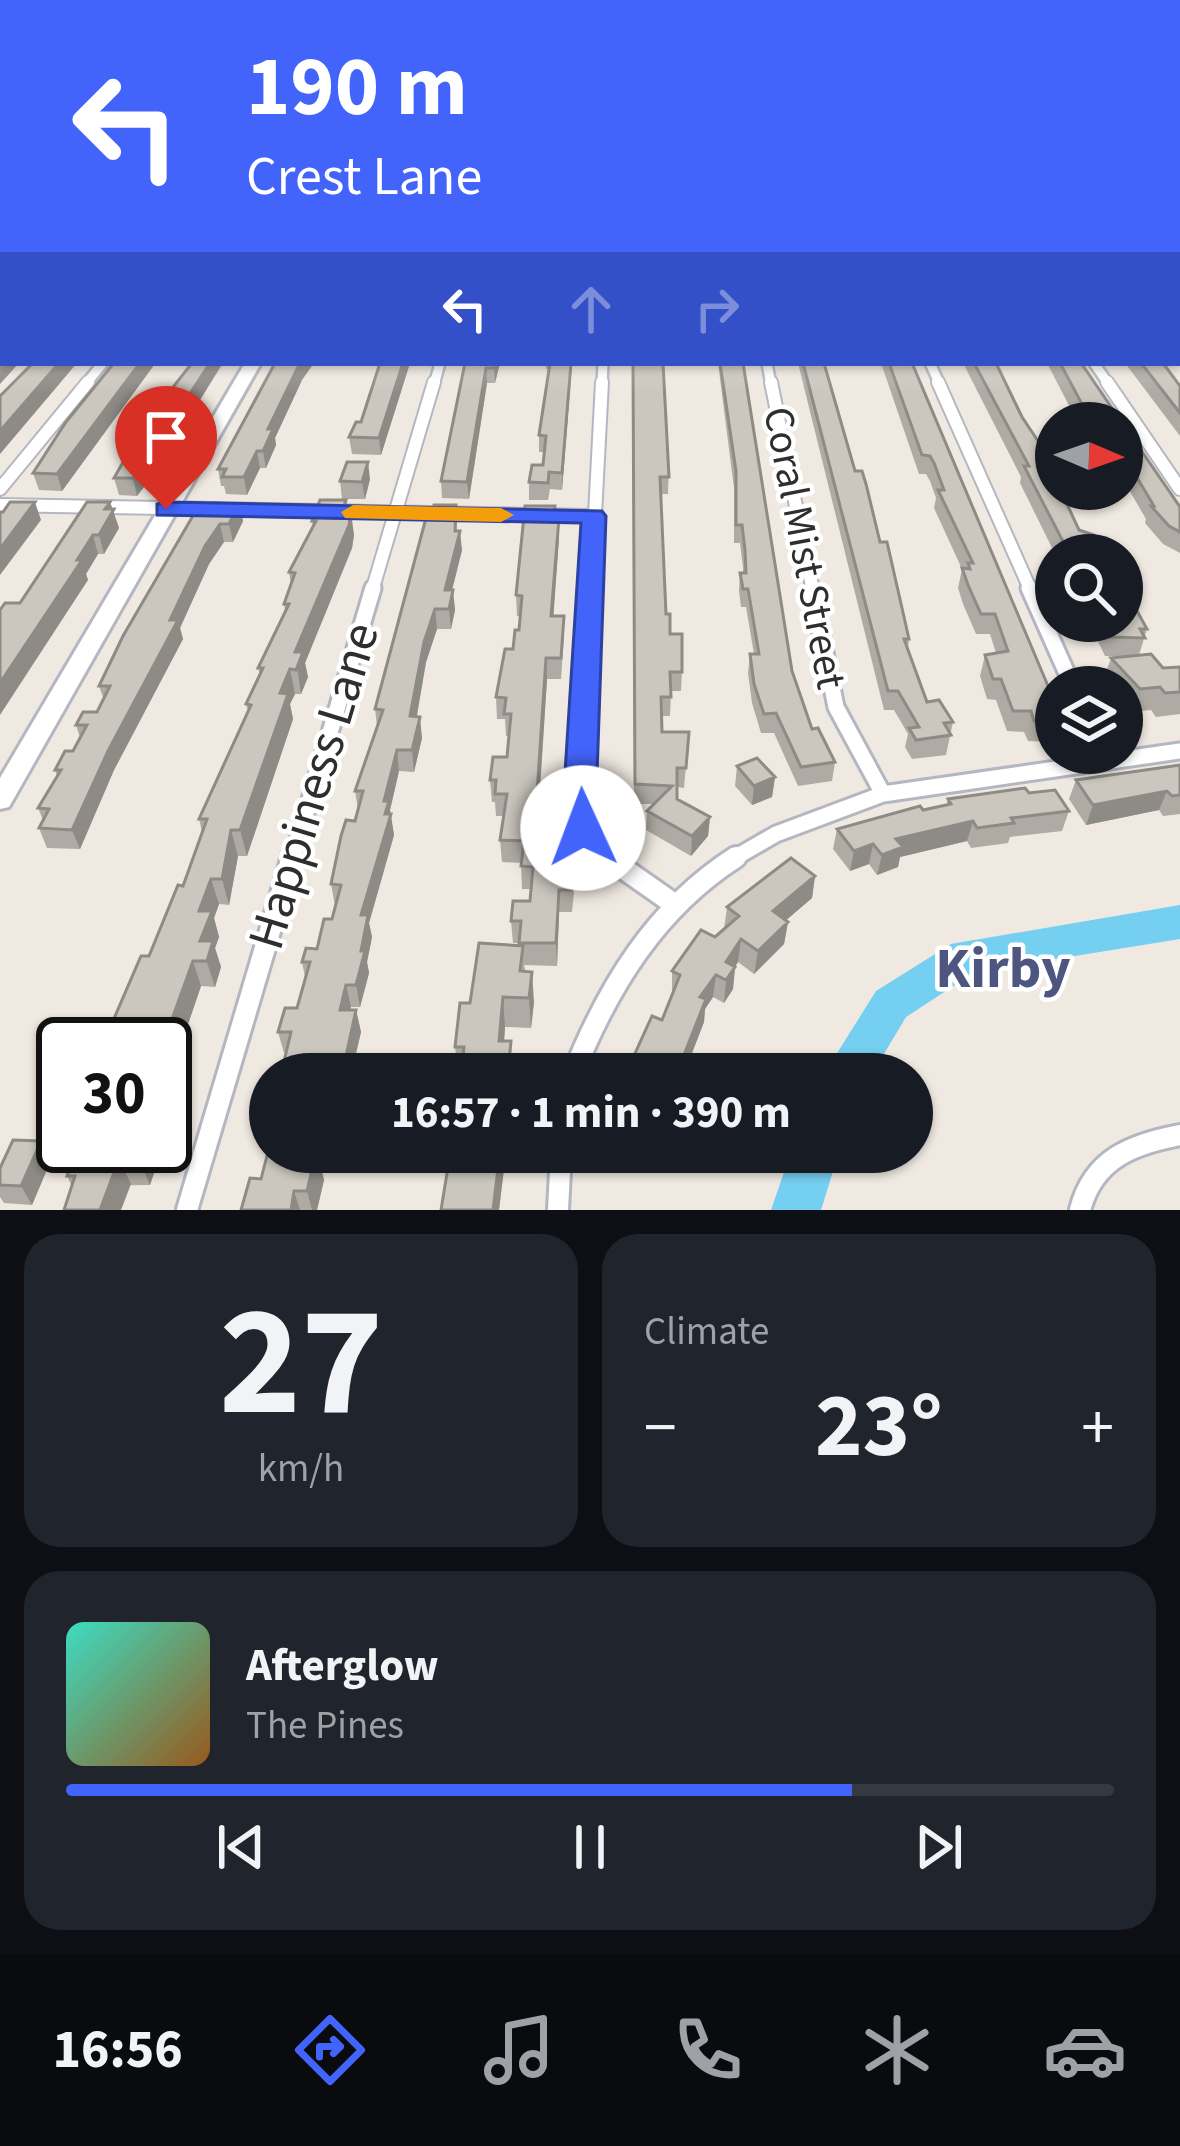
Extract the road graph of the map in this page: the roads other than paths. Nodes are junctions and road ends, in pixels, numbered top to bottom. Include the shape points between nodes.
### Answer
1 (101, 366) edge
2 (251, 366) edge
3 (439, 366) edge
4 (602, 366) edge
5 (768, 366) edge
6 (931, 366) edge
7 (1096, 366) edge
8 (0, 489) edge
9 (1180, 489) edge
10 (0, 506) edge
11 (166, 509) junction
12 (395, 513) junction
13 (594, 516) junction
14 (1064, 666) edge
15 (1180, 751) edge
16 (1143, 754) edge
17 (1035, 770) edge
18 (883, 794) junction
19 (0, 800) edge
20 (674, 904) junction
21 (581, 1053) edge
22 (1180, 1135) edge
23 (560, 1173) edge
24 (187, 1210) edge
25 (558, 1210) edge
26 (1080, 1210) edge

1 - 8 street
2 - 11 street
3 - 12 street, Happiness Lane
4 - 13 street
5 - 18 street, Coral Mist Street via 836,707
6 - 14 street
7 - 9 street
10 - 11 street
11 - 12 street
11 - 19 street
12 - 13 street
12 - 24 street, Happiness Lane
13 - 20 street via 583,828 616,867
15 - 16 street
17 - 18 street
18 - 20 street via 756,841
20 - 21 street via 604,996
22 - 26 street via 1109,1156 1082,1193
23 - 25 street

